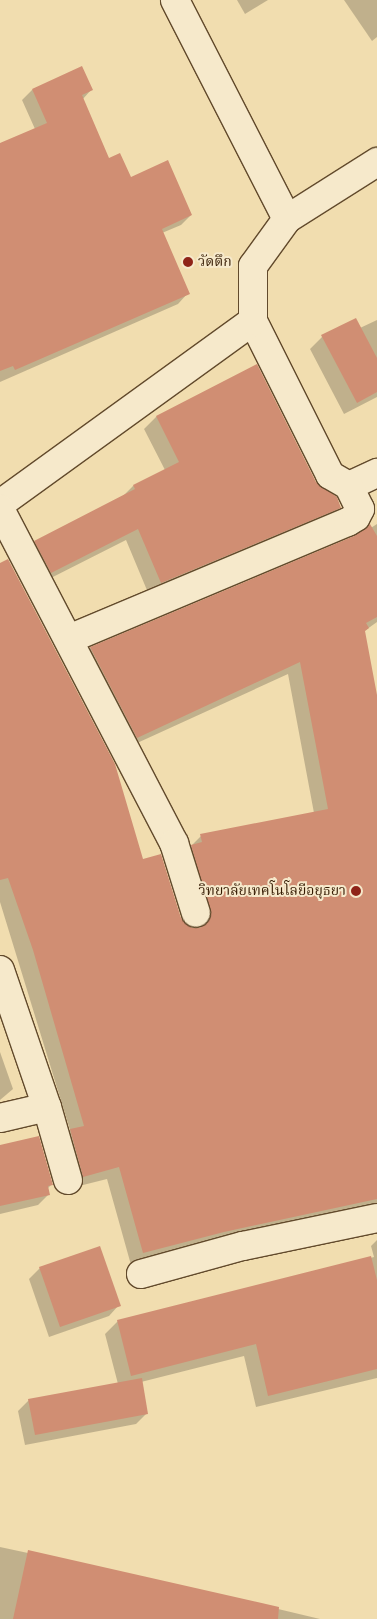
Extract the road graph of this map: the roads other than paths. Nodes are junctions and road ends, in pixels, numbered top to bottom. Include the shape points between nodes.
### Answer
1 (176, 0) edge
2 (377, 162) edge
3 (288, 219) junction
4 (253, 321) junction
5 (377, 474) edge
6 (349, 486) junction
7 (0, 504) edge
8 (0, 509) edge
9 (69, 639) junction
10 (196, 913) dead end
11 (0, 970) edge
12 (48, 1106) junction
13 (0, 1118) edge
14 (68, 1180) dead end
15 (377, 1218) edge
16 (141, 1274) dead end

1 - 3 street
2 - 3 street
3 - 4 street via 253,266
4 - 6 street via 330,475
4 - 7 street
5 - 6 street
6 - 9 street via 360,509 348,522
8 - 9 street
9 - 10 street via 174,843
11 - 12 street
12 - 13 street
12 - 14 street
15 - 16 street via 243,1246

